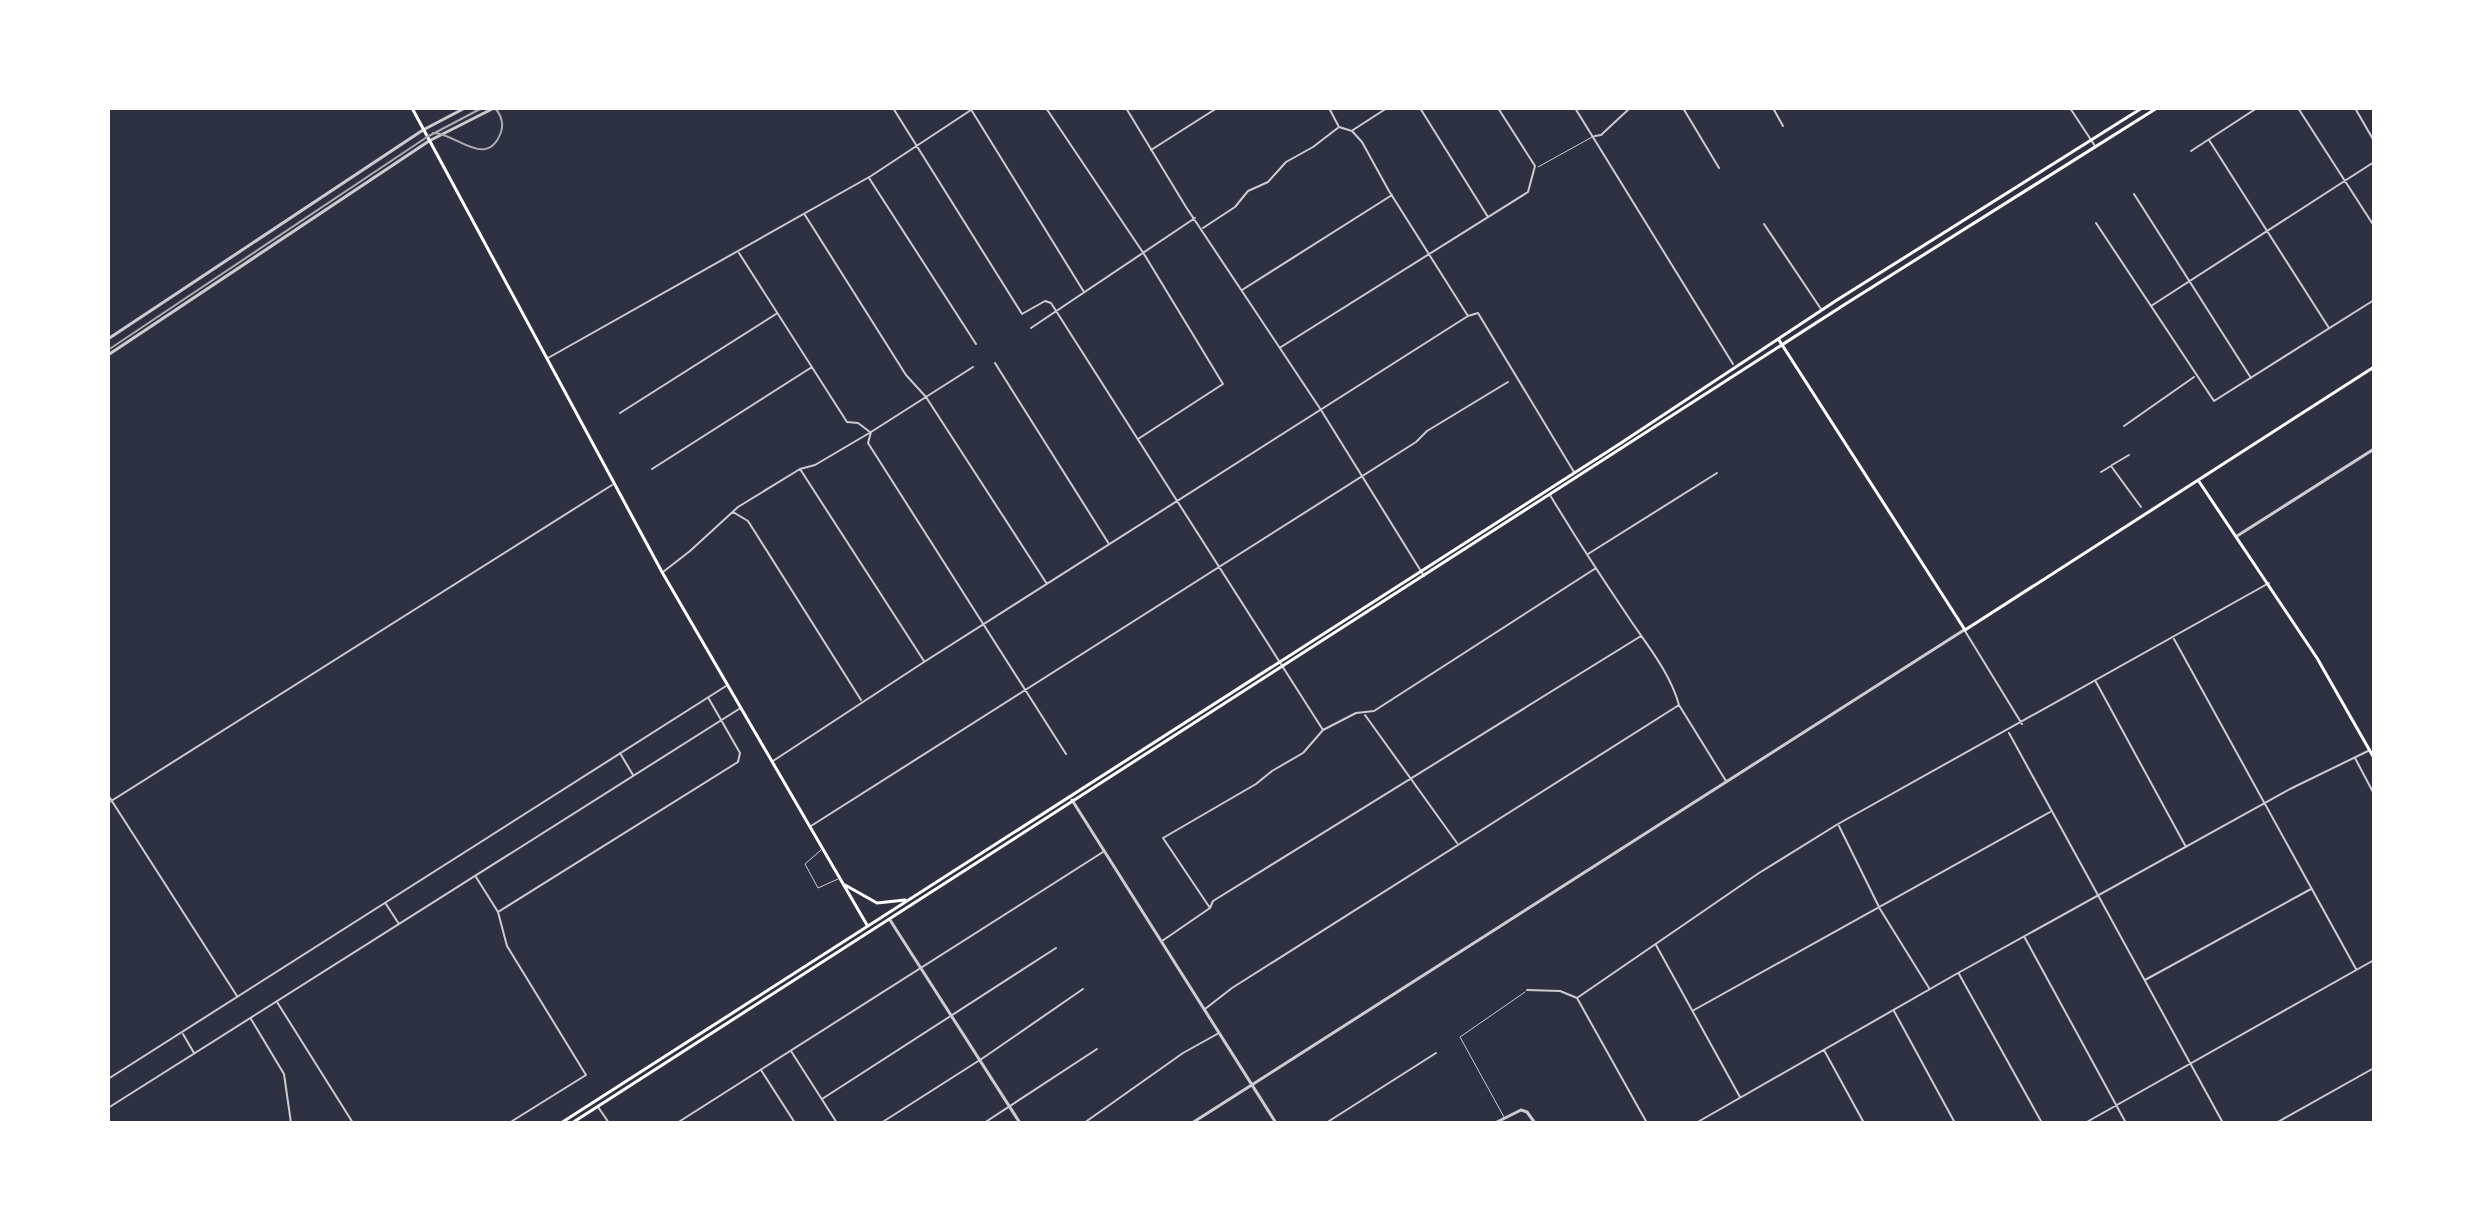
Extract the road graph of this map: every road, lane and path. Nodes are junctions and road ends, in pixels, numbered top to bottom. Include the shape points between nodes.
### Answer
1 (412, 108) edge
2 (465, 108) edge
3 (494, 108) edge
4 (893, 108) edge
5 (1046, 108) edge
6 (1126, 108) edge
7 (1217, 108) edge
8 (1329, 108) edge
9 (1387, 108) edge
10 (1420, 108) edge
11 (1498, 108) edge
12 (1575, 108) edge
13 (1630, 108) edge
14 (1683, 108) edge
15 (1773, 108) edge
16 (2070, 108) edge
17 (2142, 108) edge
18 (2157, 108) edge
19 (2257, 108) edge
20 (2298, 108) edge
21 (2355, 108) edge
22 (973, 109) edge
23 (1783, 126) dead end
24 (1339, 127) junction
25 (423, 130) junction
26 (1352, 131) junction
27 (1594, 136) junction
28 (2209, 140) junction
29 (429, 141) junction
30 (2091, 141) junction
31 (2374, 141) edge
32 (2095, 147) junction
33 (916, 148) junction
34 (1150, 151) junction
35 (2191, 151) dead end
36 (2374, 162) edge
37 (1535, 166) junction
38 (1719, 168) dead end
39 (868, 177) junction
40 (2345, 180) junction
41 (337, 187) junction
42 (328, 193) junction
43 (2134, 194) dead end
44 (1393, 195) junction
45 (344, 198) junction
46 (335, 204) junction
47 (804, 214) junction
48 (1195, 218) junction
49 (1488, 218) junction
50 (2096, 223) dead end
51 (1764, 224) dead end
52 (2374, 226) edge
53 (1202, 229) junction
54 (2267, 231) junction
55 (739, 252) junction
56 (1144, 254) junction
57 (1428, 254) junction
58 (2189, 281) junction
59 (1240, 290) junction
60 (1084, 292) junction
61 (2374, 300) edge
62 (2150, 307) junction
63 (1057, 311) junction
64 (1822, 311) junction
65 (778, 313) junction
66 (1468, 316) junction
67 (1031, 328) dead end
68 (2330, 328) junction
69 (108, 339) edge
70 (1779, 340) junction
71 (976, 344) dead end
72 (1783, 345) junction
73 (1280, 347) junction
74 (108, 355) edge
75 (547, 359) junction
76 (995, 363) dead end
77 (1733, 364) dead end
78 (812, 367) junction
79 (973, 367) dead end
80 (2374, 367) edge
81 (2195, 377) junction
82 (2252, 379) junction
83 (1508, 382) dead end
84 (926, 397) junction
85 (1321, 410) junction
86 (620, 413) dead end
87 (2124, 426) dead end
88 (871, 432) junction
89 (1137, 440) junction
90 (2374, 449) edge
91 (2129, 455) dead end
92 (2111, 466) junction
93 (652, 469) dead end
94 (800, 469) junction
95 (2101, 472) dead end
96 (1574, 473) junction
97 (1717, 473) dead end
98 (1362, 476) junction
99 (2198, 480) junction
100 (613, 484) junction
101 (1547, 490) junction
102 (1550, 495) junction
103 (1176, 503) junction
104 (2141, 507) dead end
105 (732, 512) junction
106 (2237, 536) junction
107 (1110, 545) junction
108 (1587, 555) junction
109 (1218, 567) junction
110 (1596, 568) junction
111 (662, 572) junction
112 (1422, 574) junction
113 (2269, 583) junction
114 (1048, 585) junction
115 (984, 624) junction
116 (1966, 629) junction
117 (1641, 636) junction
118 (2174, 638) junction
119 (924, 662) junction
120 (1279, 662) junction
121 (1282, 667) junction
122 (2095, 681) junction
123 (727, 685) junction
124 (1026, 690) junction
125 (708, 697) junction
126 (863, 702) junction
127 (1679, 705) junction
128 (741, 708) junction
129 (1365, 714) junction
130 (721, 721) junction
131 (2022, 724) junction
132 (1323, 730) junction
133 (2008, 732) junction
134 (2370, 750) junction
135 (620, 753) junction
136 (1066, 754) dead end
137 (2354, 757) junction
138 (2374, 758) edge
139 (772, 762) junction
140 (634, 776) junction
141 (1411, 779) junction
142 (1726, 782) junction
143 (2374, 794) edge
144 (108, 795) edge
145 (1071, 800) junction
146 (110, 802) edge
147 (2265, 803) junction
148 (2051, 812) junction
149 (1838, 824) junction
150 (810, 827) junction
151 (1458, 845) junction
152 (2186, 847) junction
153 (823, 849) junction
154 (1104, 851) junction
155 (476, 876) junction
156 (840, 878) junction
157 (842, 883) junction
158 (2312, 889) junction
159 (2098, 895) junction
160 (910, 899) junction
161 (385, 903) junction
162 (1210, 908) junction
163 (1880, 909) junction
164 (498, 912) junction
165 (890, 920) junction
166 (399, 924) junction
167 (868, 927) junction
168 (871, 932) junction
169 (2024, 937) junction
170 (1162, 941) junction
171 (1656, 944) junction
172 (1056, 948) dead end
173 (2374, 960) edge
174 (919, 967) junction
175 (2356, 969) junction
176 (1958, 973) junction
177 (2145, 980) junction
178 (1083, 989) dead end
179 (1929, 989) junction
180 (1527, 990) joint
181 (237, 997) junction
182 (1577, 998) junction
183 (277, 1002) junction
184 (1205, 1009) junction
185 (1694, 1010) junction
186 (1893, 1010) junction
187 (950, 1015) junction
188 (251, 1018) junction
189 (182, 1032) junction
190 (1220, 1033) junction
191 (1097, 1049) dead end
192 (790, 1050) junction
193 (1824, 1050) junction
194 (1436, 1053) dead end
195 (195, 1054) junction
196 (979, 1060) junction
197 (2191, 1064) junction
198 (2374, 1068) edge
199 (761, 1069) junction
200 (108, 1079) edge
201 (1252, 1085) junction
202 (1740, 1097) junction
203 (822, 1099) junction
204 (598, 1106) junction
205 (1009, 1106) junction
206 (2116, 1106) junction
207 (108, 1108) edge
208 (1504, 1117) junction
209 (792, 1119) junction
210 (291, 1123) edge
211 (353, 1123) edge
212 (509, 1123) edge
213 (561, 1123) edge
214 (572, 1123) edge
215 (609, 1123) edge
216 (677, 1123) edge
217 (785, 1123) edge
218 (795, 1123) edge
219 (837, 1123) edge
220 (881, 1123) edge
221 (984, 1123) edge
222 (1020, 1123) edge
223 (1084, 1123) edge
224 (1192, 1123) edge
225 (1276, 1123) edge
226 (1326, 1123) edge
227 (1495, 1123) edge
228 (1535, 1123) edge
229 (1647, 1123) edge
230 (1696, 1123) edge
231 (1864, 1123) edge
232 (1955, 1123) edge
233 (2042, 1123) edge
234 (2085, 1123) edge
235 (2126, 1123) edge
236 (2223, 1123) edge
237 (2276, 1123) edge

1 - 25 main road
2 - 25 street
3 - 29 street
4 - 33 street
5 - 56 street
6 - 34 street
7 - 34 street
8 - 24 street
9 - 26 street
10 - 49 street
11 - 37 street
12 - 27 street
13 - 27 street
14 - 38 street
15 - 23 street
16 - 30 street
17 - 30 main road
18 - 32 main road
19 - 28 street
20 - 40 street
21 - 31 street
22 - 33 street
22 - 60 street
24 - 26 street
24 - 53 street
25 - 29 main road
25 - 41 street
26 - 44 street
27 - 37 lane
27 - 77 street
28 - 35 street
28 - 54 street
29 - 45 street
29 - 75 main road
30 - 32 street
30 - 64 main road
32 - 72 main road
33 - 39 street
33 - 63 street via 1022,314 1045,301
34 - 48 street
36 - 40 street
37 - 49 street via 1528,192
39 - 47 street
39 - 71 street
40 - 52 street
40 - 54 street
41 - 42 street
41 - 45 street
42 - 46 street
42 - 69 street
43 - 58 street
44 - 57 street
44 - 59 street
45 - 46 street
46 - 74 street
47 - 55 street
47 - 84 street via 906,375
48 - 53 street
48 - 56 street
49 - 57 street
50 - 62 street
51 - 64 street
53 - 59 street
54 - 58 street
54 - 68 street
55 - 65 street
55 - 75 street
56 - 60 street
56 - 89 street via 1223,384
57 - 66 street
57 - 73 street
58 - 62 street
58 - 82 street
59 - 73 street
60 - 63 street
61 - 68 street
62 - 81 street
63 - 67 street
63 - 89 street
64 - 70 main road
65 - 78 street
65 - 86 street
66 - 85 street
66 - 96 street via 1478,313
68 - 82 street
70 - 72 main road
70 - 96 main road
72 - 102 main road
72 - 116 main road
73 - 85 street
75 - 100 main road
76 - 107 street
78 - 88 street via 847,422
78 - 93 street
79 - 84 street
80 - 99 main road
81 - 82 street via 2214,401
81 - 87 street
83 - 98 street
84 - 88 street
84 - 114 street
85 - 98 street
85 - 103 street
88 - 94 street
88 - 115 street via 868,443
89 - 103 street
90 - 106 street
91 - 92 street
92 - 95 street
92 - 104 street
94 - 105 street
94 - 119 street
96 - 101 main road
97 - 108 street
98 - 109 street
98 - 112 street
99 - 106 main road
99 - 116 main road
100 - 111 main road
100 - 146 street
101 - 102 street
101 - 112 main road
102 - 108 street
102 - 112 main road
103 - 107 street
103 - 109 street
105 - 111 street
105 - 126 street via 748,521
106 - 113 main road
107 - 114 street
108 - 110 street
109 - 120 street
109 - 124 street
110 - 117 street
110 - 129 street
111 - 123 main road
112 - 120 main road
112 - 121 main road
113 - 118 street
113 - 134 main road
114 - 115 street
115 - 119 street
115 - 124 street
116 - 131 street
116 - 142 street
117 - 127 street via 1677,692
117 - 141 street
118 - 122 street
118 - 147 street
119 - 126 street
120 - 121 street
120 - 145 main road
121 - 132 street
121 - 145 main road
122 - 131 street
122 - 152 street
123 - 125 street
123 - 128 main road
124 - 136 street
124 - 150 street
125 - 130 street
125 - 135 street
126 - 139 street
127 - 142 street
127 - 151 street
128 - 130 street
128 - 139 main road
129 - 132 street via 1356,713
129 - 141 street
130 - 140 street
130 - 164 street via 738,762
131 - 133 street
132 - 162 street via 1303,753 1163,838
133 - 148 street
133 - 149 street
134 - 137 street
134 - 138 main road
135 - 140 street
135 - 161 street
137 - 143 street
137 - 147 street
139 - 150 main road
140 - 155 street
141 - 151 street
141 - 162 street via 1213,901
142 - 201 street
144 - 146 street
145 - 154 street
145 - 160 main road
145 - 165 main road
146 - 181 street
147 - 152 street
147 - 158 street
148 - 159 street
148 - 163 street
149 - 163 street
149 - 171 street
150 - 153 main road
151 - 184 street
152 - 159 street
153 - 156 main road
153 - 156 lane via 805,864 818,888
154 - 170 street
154 - 174 street
155 - 164 street
155 - 166 street
156 - 157 main road
157 - 160 main road via 877,903
157 - 167 main road
158 - 175 street
158 - 177 street
159 - 169 street
159 - 177 street
160 - 167 main road
161 - 166 street
161 - 181 street
162 - 170 street
163 - 179 street
163 - 185 street
164 - 212 street via 507,946 586,1075
165 - 168 main road
165 - 174 street
166 - 183 street
167 - 168 main road
167 - 213 main road
168 - 204 main road
169 - 176 street
169 - 206 street
170 - 184 street
171 - 182 street
171 - 185 street
172 - 187 street
173 - 175 street
174 - 187 street
174 - 192 street
175 - 197 street
176 - 179 street
176 - 233 street
177 - 197 street
178 - 196 street
179 - 186 street
180 - 182 street via 1560,991
180 - 208 lane via 1460,1037
181 - 189 street
182 - 229 street
183 - 188 street
183 - 211 street
184 - 190 street
185 - 202 street
186 - 193 street
186 - 232 street
187 - 196 street
187 - 203 street
188 - 195 street
188 - 210 street via 284,1074
189 - 195 street
189 - 200 street
190 - 201 street
190 - 223 street
191 - 205 street
192 - 199 street
192 - 203 street
193 - 202 street
193 - 231 street
194 - 226 street
195 - 207 street
196 - 205 street
196 - 220 street
197 - 206 street
197 - 236 street
198 - 237 street
199 - 209 street
199 - 216 street
201 - 224 street
201 - 225 street
202 - 230 street
203 - 219 street
204 - 214 main road
204 - 215 street
205 - 221 street
205 - 222 street
206 - 234 street
206 - 235 street
208 - 227 street
208 - 228 street via 1527,1112
209 - 217 street
209 - 218 street

